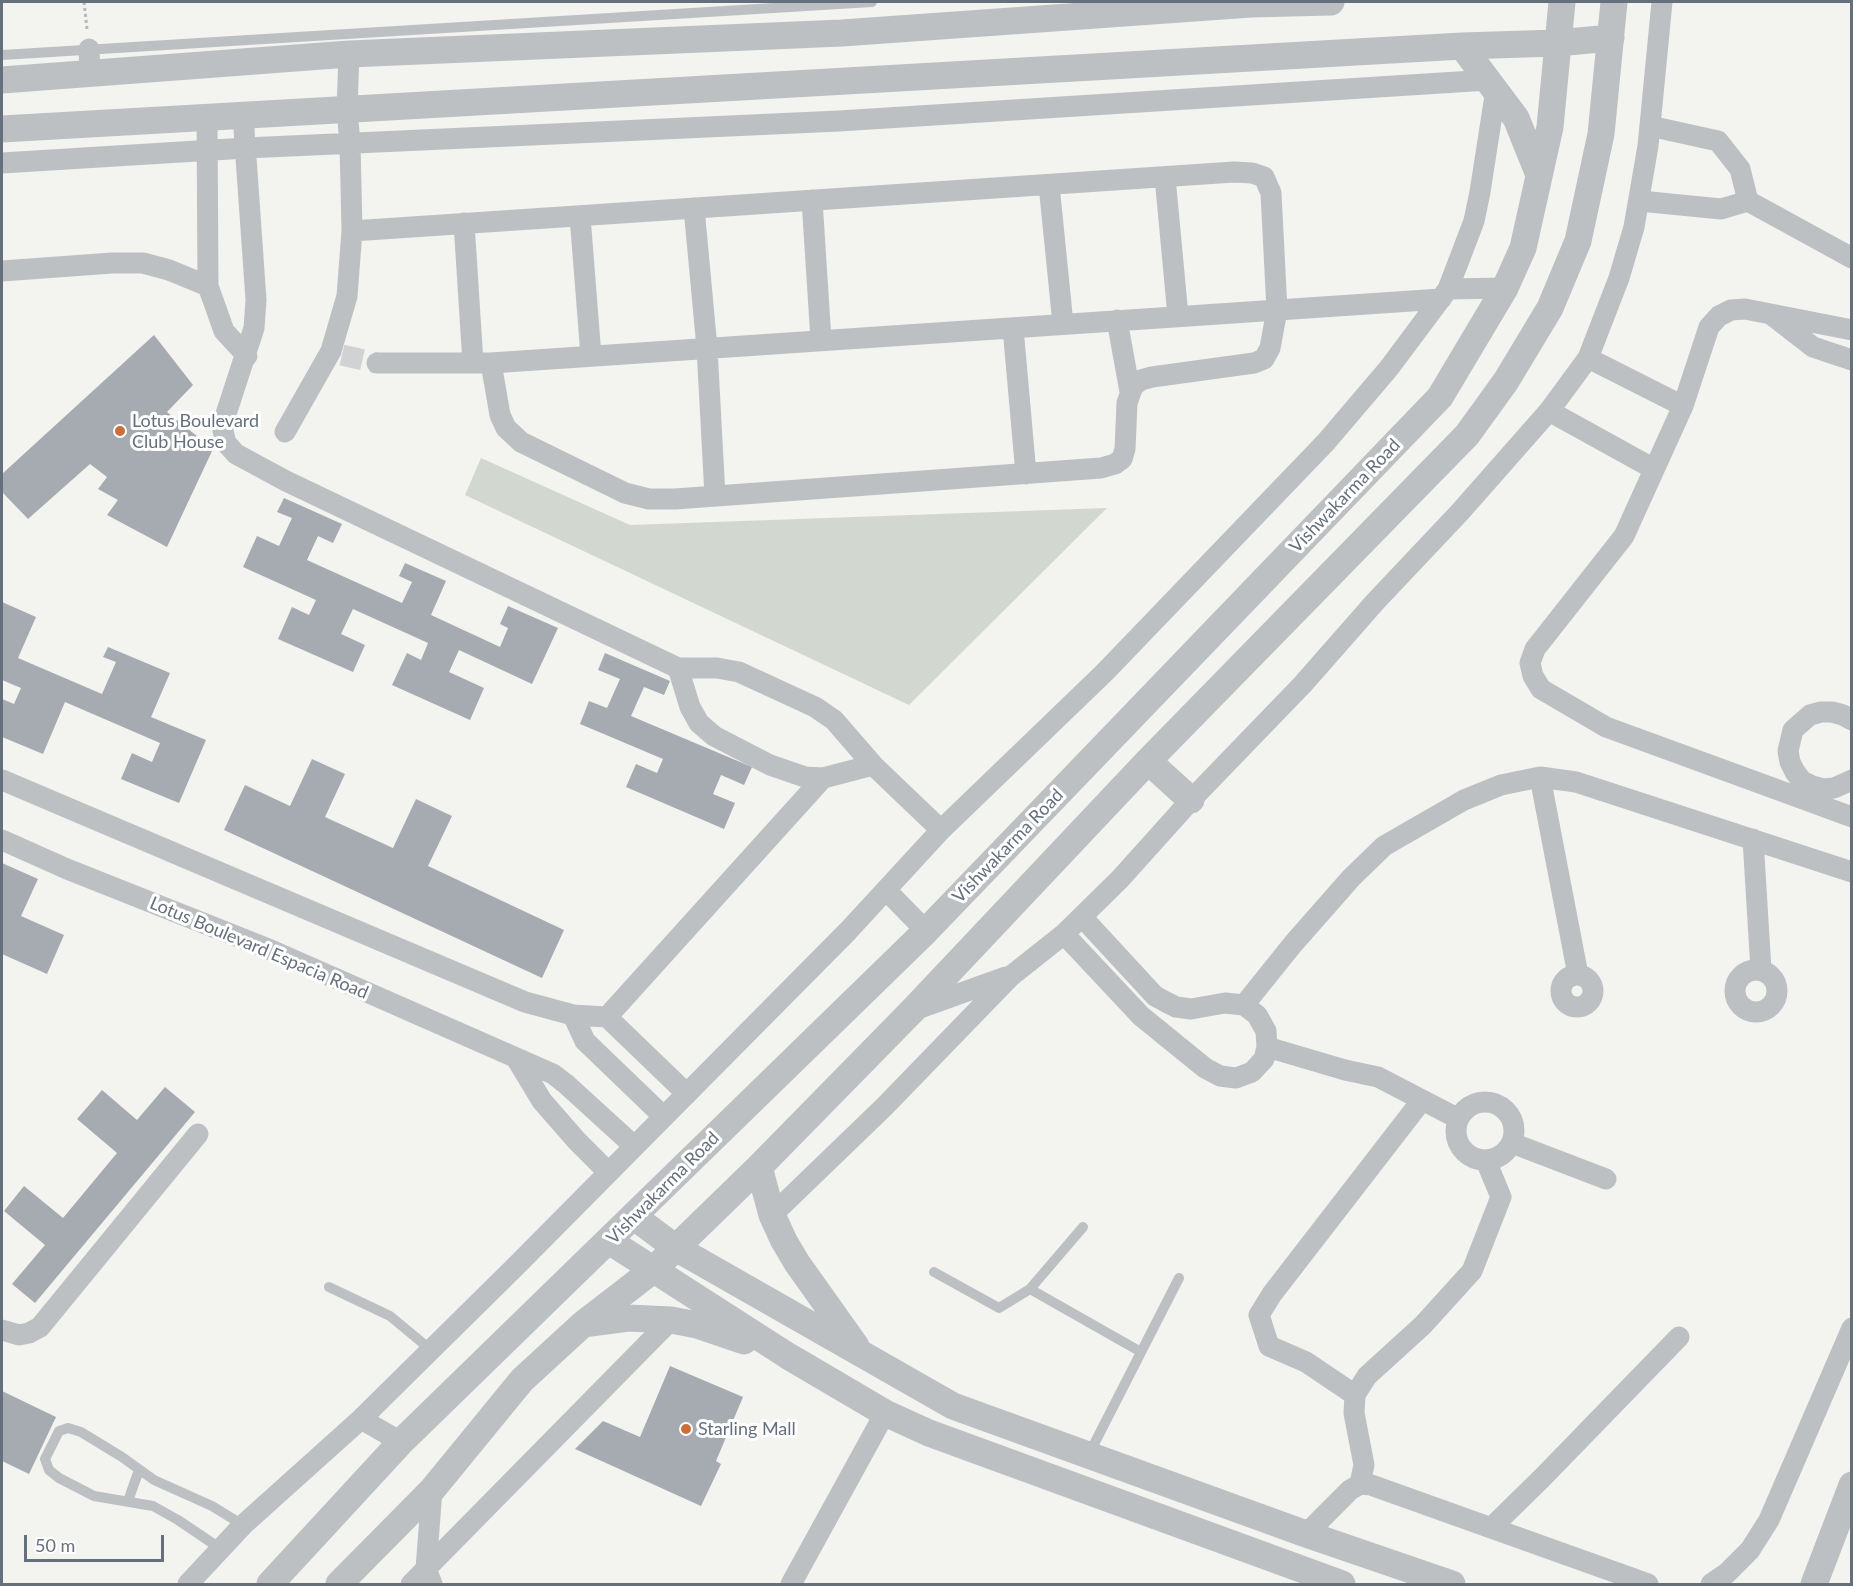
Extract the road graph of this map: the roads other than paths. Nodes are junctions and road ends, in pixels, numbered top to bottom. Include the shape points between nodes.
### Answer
1 (872, 2) edge
2 (1331, 2) edge
3 (1562, 2) edge
4 (1614, 2) edge
5 (1662, 2) edge
6 (1251, 3) edge
7 (1611, 38) junction
8 (1557, 43) junction
9 (1461, 46) junction
10 (349, 54) junction
11 (2, 55) edge
12 (90, 61) junction
13 (2, 80) edge
14 (1493, 85) junction
15 (347, 110) junction
16 (243, 115) junction
17 (207, 117) junction
18 (1650, 126) junction
19 (2, 129) edge
20 (350, 143) junction
21 (246, 148) junction
22 (208, 150) junction
23 (2, 163) edge
24 (1539, 175) junction
25 (1165, 177) junction
26 (1050, 185) junction
27 (812, 200) junction
28 (1640, 201) junction
29 (1749, 201) junction
30 (694, 208) junction
31 (580, 216) junction
32 (464, 223) junction
33 (352, 231) junction
34 (1851, 258) edge
35 (2, 271) edge
36 (208, 286) junction
37 (1505, 288) junction
38 (1445, 294) junction
39 (1277, 310) junction
40 (1771, 314) junction
41 (1178, 316) junction
42 (1117, 320) junction
43 (1063, 324) junction
44 (1013, 328) junction
45 (1851, 330) edge
46 (821, 340) junction
47 (707, 348) junction
48 (247, 356) junction
49 (591, 356) junction
50 (1588, 358) junction
51 (1851, 360) edge
52 (377, 363) tunnel mouth
53 (482, 363) junction
54 (1130, 392) junction
55 (1683, 406) junction
56 (1549, 411) junction
57 (285, 432) dead end
58 (1654, 469) junction
59 (1026, 474) junction
60 (715, 496) junction
61 (678, 668) junction
62 (1851, 720) edge
63 (1148, 761) junction
64 (873, 765) junction
65 (1795, 772) junction
66 (1540, 777) junction
67 (823, 778) junction
68 (2, 780) edge
69 (1843, 784) edge
70 (1779, 790) junction
71 (1191, 800) junction
72 (1845, 814) edge
73 (941, 830) junction
74 (1753, 839) junction
75 (2, 840) edge
76 (1851, 872) edge
77 (887, 891) junction
78 (1083, 918) junction
79 (926, 931) junction
80 (1064, 934) junction
81 (1761, 970) dead end
82 (1578, 975) dead end
83 (1011, 976) junction
84 (1244, 1005) junction
85 (913, 1010) junction
86 (573, 1015) junction
87 (607, 1017) junction
88 (1267, 1047) junction
89 (516, 1058) junction
90 (687, 1094) junction
91 (1422, 1100) junction
92 (664, 1117) junction
93 (1457, 1118) junction
94 (198, 1134) dead end
95 (1512, 1143) junction
96 (634, 1146) junction
97 (1486, 1161) junction
98 (759, 1167) junction
99 (608, 1172) junction
100 (1606, 1179) dead end
101 (772, 1215) junction
102 (633, 1216) junction
103 (1083, 1227) dead end
104 (609, 1241) junction
105 (676, 1248) junction
106 (653, 1270) junction
107 (934, 1272) dead end
108 (1179, 1278) dead end
109 (329, 1287) dead end
110 (1030, 1289) junction
111 (671, 1320) junction
112 (584, 1324) junction
113 (1851, 1328) edge
114 (2, 1330) edge
115 (1679, 1337) dead end
116 (431, 1350) junction
117 (1141, 1352) junction
118 (861, 1353) junction
119 (788, 1356) junction
120 (1355, 1395) junction
121 (885, 1413) junction
122 (362, 1419) junction
123 (401, 1442) junction
124 (1088, 1455) junction
125 (139, 1470) junction
126 (1360, 1484) junction
127 (1851, 1485) edge
128 (432, 1490) junction
129 (128, 1501) junction
130 (243, 1525) junction
131 (1491, 1528) junction
132 (1306, 1534) junction
133 (221, 1549) junction
134 (425, 1580) edge
135 (188, 1584) edge
136 (270, 1584) edge
137 (339, 1584) edge
138 (791, 1584) edge
139 (1342, 1584) edge
140 (1452, 1584) edge
141 (1648, 1584) edge
142 (1711, 1584) edge
143 (1814, 1584) edge

1 - 12 lane
2 - 6 street
3 - 8 street, Vishwakarma Road
4 - 7 street
5 - 18 street
6 - 10 street via 842,33
7 - 8 street
7 - 63 street via 1601,134 1578,241 1550,308 1506,381 1467,435
8 - 9 street
8 - 24 street, Vishwakarma Road via 1550,127
9 - 14 street
9 - 15 street
10 - 12 street
10 - 15 street
11 - 12 lane
12 - 13 street
14 - 20 street
14 - 24 street via 1516,118
14 - 38 street via 1474,221
15 - 16 street
15 - 20 street
16 - 17 street
16 - 21 street
17 - 19 street
17 - 22 street
18 - 28 street
18 - 29 street via 1718,141 1740,169
20 - 21 street
20 - 33 street
21 - 22 street
21 - 48 street via 256,300 255,328
22 - 23 street
22 - 36 street
24 - 37 street, Vishwakarma Road via 1523,248
25 - 26 street
25 - 39 street via 1234,172 1264,177 1271,193
25 - 41 street
26 - 27 street
26 - 43 street
27 - 30 street
27 - 46 street
28 - 29 street via 1721,209
28 - 50 street via 1620,278
29 - 34 street
30 - 31 street
30 - 47 street
31 - 32 street
31 - 49 street
32 - 33 street
32 - 53 street
33 - 57 street via 347,296 336,352
35 - 36 street via 143,263
36 - 48 street via 224,331
37 - 38 street
37 - 79 street, Vishwakarma Road via 1440,397
38 - 39 street
38 - 73 street via 1326,442 1105,672
39 - 41 street
39 - 54 street via 1264,359 1152,377 1141,380
40 - 45 street
40 - 51 street via 1813,347
40 - 55 street via 1745,309 1719,316 1709,327
41 - 42 street
42 - 43 street
42 - 54 street
43 - 44 street
44 - 46 street
44 - 59 street
46 - 47 street
47 - 49 street
47 - 60 street
48 - 61 street via 223,431 226,443 236,454
49 - 53 street
50 - 55 street
50 - 56 street
52 - 53 street
53 - 60 street via 506,428 521,442 633,495 649,499
54 - 59 street via 1122,459 1101,468
55 - 58 street
56 - 58 street
56 - 71 street via 1303,684
58 - 70 street via 1624,536 1535,649 1530,663 1533,676 1541,689 1606,727
59 - 60 street
61 - 64 street via 740,672 815,707 834,720
61 - 67 street via 699,723 714,736 770,765 805,777
62 - 65 street via 1821,712 1801,721 1789,740 1788,752
63 - 71 street
63 - 85 street
64 - 67 street
64 - 73 street
65 - 69 street via 1802,781 1823,789
65 - 70 street
66 - 74 street via 1575,782
66 - 82 street
66 - 84 street via 1501,785 1464,800 1384,846 1351,878
67 - 87 street
68 - 86 street via 525,1002
69 - 72 street
70 - 72 street
71 - 78 street
73 - 77 street
74 - 76 street
74 - 81 street
75 - 89 street, Lotus Boulevard Espacia Road via 271,950
77 - 79 street
77 - 90 street
78 - 80 street
78 - 84 street via 1155,996 1166,1002 1191,1009 1225,1003
79 - 102 street, Vishwakarma Road
80 - 83 street
80 - 88 street via 1141,1016 1205,1068 1220,1076 1236,1078 1252,1072 1264,1059
83 - 85 street
83 - 101 street
84 - 88 street via 1257,1015 1266,1031
85 - 98 street
86 - 87 street
86 - 92 street via 594,1052
87 - 90 street
88 - 91 street via 1369,1074
89 - 96 street, Lotus Boulevard Espacia Road via 553,1074
89 - 99 street via 538,1096
90 - 92 street
91 - 93 street
91 - 120 street via 1259,1315 1269,1346 1306,1362
92 - 96 street
93 - 95 street via 1479,1102 1497,1104 1511,1118
93 - 97 street via 1456,1140 1460,1149
94 - 114 street via 40,1327 19,1335
95 - 97 street via 1505,1153
95 - 100 street
96 - 99 street
97 - 120 street via 1501,1197 1472,1271 1423,1325 1367,1376
98 - 101 street
98 - 105 street
99 - 116 street
101 - 118 street via 797,1263
102 - 104 street, Vishwakarma Road
102 - 105 street
103 - 110 lane
104 - 106 street
104 - 123 street, Vishwakarma Road
105 - 106 street
105 - 118 street
106 - 112 street
106 - 119 street
107 - 110 lane via 999,1308
108 - 117 lane
109 - 116 lane via 390,1316
110 - 117 lane
111 - 112 street via 628,1318
111 - 119 street
111 - 134 street
112 - 128 street via 522,1380
113 - 142 street via 1770,1520 1750,1550
115 - 131 street
116 - 122 street
117 - 124 lane
118 - 124 street via 953,1406
119 - 121 street
120 - 126 street via 1354,1413 1364,1465
121 - 138 street
121 - 139 street via 928,1433
122 - 123 street
122 - 130 street
123 - 136 street, Vishwakarma Road
124 - 132 street
125 - 129 lane
125 - 129 lane via 71,1429 59,1431 47,1453 46,1465 59,1478 94,1496
125 - 130 lane
126 - 131 street
126 - 132 street
127 - 143 street
128 - 134 street
128 - 137 street
129 - 133 lane via 165,1511
130 - 133 street
131 - 141 street
132 - 140 street
133 - 135 street

